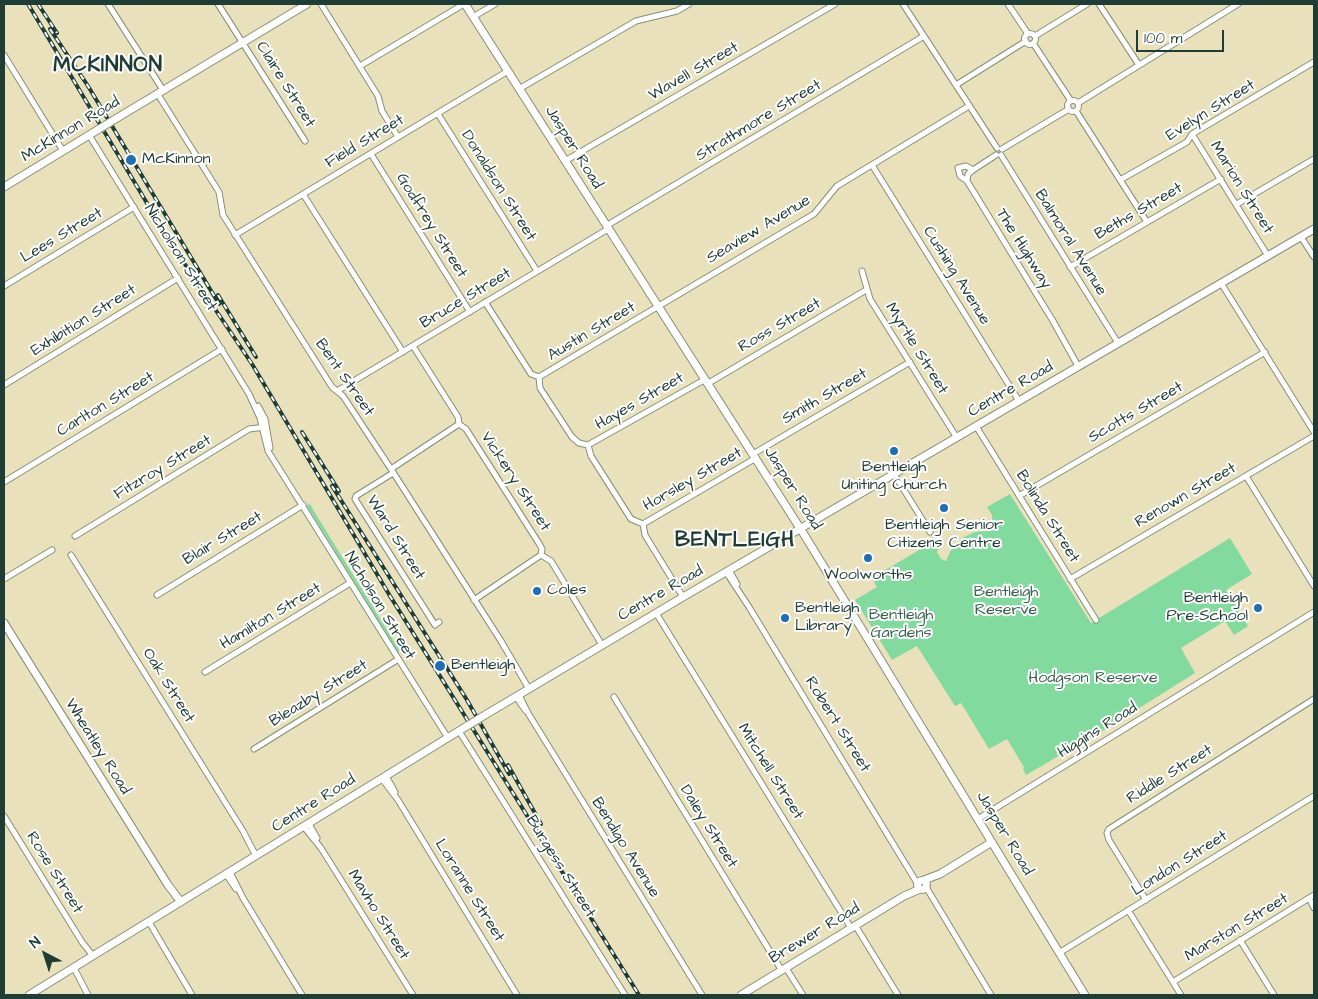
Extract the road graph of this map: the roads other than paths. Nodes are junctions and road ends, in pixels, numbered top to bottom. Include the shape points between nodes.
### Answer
1 (108, 4) edge
2 (218, 4) edge
3 (307, 4) edge
4 (321, 4) edge
5 (464, 4) edge
6 (495, 4) edge
7 (689, 4) edge
8 (835, 4) edge
9 (903, 4) edge
10 (1008, 4) edge
11 (1087, 4) edge
12 (1099, 4) edge
13 (1238, 4) edge
14 (473, 17) junction
15 (1028, 34) junction
16 (924, 36) junction
17 (1035, 36) junction
18 (243, 42) junction
19 (1026, 42) junction
20 (1033, 43) junction
21 (4, 55) edge
22 (1314, 62) edge
23 (1139, 65) junction
24 (360, 66) junction
25 (508, 71) junction
26 (956, 85) junction
27 (519, 89) junction
28 (160, 92) junction
29 (1070, 101) junction
30 (1078, 103) junction
31 (969, 106) junction
32 (1069, 109) junction
33 (1076, 110) junction
34 (438, 114) junction
35 (1192, 134) junction
36 (89, 135) junction
37 (398, 137) junction
38 (304, 141) dead end
39 (63, 151) junction
40 (999, 152) junction
41 (371, 154) junction
42 (1314, 159) edge
43 (565, 161) junction
44 (872, 165) junction
45 (972, 170) junction
46 (1221, 179) junction
47 (1120, 180) junction
48 (967, 181) junction
49 (4, 187) edge
50 (303, 194) junction
51 (1237, 204) junction
52 (134, 207) junction
53 (1147, 222) junction
54 (607, 227) junction
55 (1314, 229) edge
56 (235, 234) junction
57 (1302, 237) junction
58 (1268, 256) junction
59 (1314, 257) edge
60 (1070, 267) junction
61 (537, 271) junction
62 (862, 271) dead end
63 (178, 278) junction
64 (1221, 283) junction
65 (4, 286) edge
66 (866, 290) junction
67 (485, 302) junction
68 (658, 306) junction
69 (470, 312) junction
70 (1118, 343) junction
71 (413, 346) junction
72 (222, 349) junction
73 (403, 352) junction
74 (1265, 352) junction
75 (910, 362) junction
76 (1078, 366) junction
77 (539, 377) junction
78 (706, 382) junction
79 (4, 385) edge
80 (337, 391) junction
81 (1019, 401) junction
82 (459, 424) junction
83 (976, 426) junction
84 (264, 427) junction
85 (1314, 434) edge
86 (957, 438) junction
87 (588, 445) junction
88 (755, 456) junction
89 (392, 471) junction
90 (894, 474) junction
91 (1246, 476) junction
92 (4, 482) edge
93 (1019, 496) junction
94 (303, 505) junction
95 (643, 524) junction
96 (801, 528) junction
97 (930, 532) dead end
98 (75, 536) dead end
99 (52, 550) dead end
100 (71, 555) dead end
101 (540, 555) junction
102 (728, 571) junction
103 (4, 579) edge
104 (1070, 579) junction
105 (350, 583) junction
106 (1314, 586) edge
107 (157, 595) dead end
108 (683, 597) junction
109 (474, 600) junction
110 (1314, 610) edge
111 (657, 612) junction
112 (1096, 620) dead end
113 (439, 622) dead end
114 (4, 623) edge
115 (604, 644) junction
116 (397, 660) junction
117 (205, 672) dead end
118 (530, 688) junction
119 (517, 696) junction
120 (614, 697) dead end
121 (1314, 698) edge
122 (463, 729) junction
123 (446, 739) junction
124 (254, 749) dead end
125 (384, 777) junction
126 (1314, 796) edge
127 (4, 816) edge
128 (978, 819) junction
129 (307, 825) junction
130 (992, 842) junction
131 (258, 855) junction
132 (228, 873) junction
133 (922, 885) junction
134 (1314, 895) edge
135 (1308, 898) junction
136 (1146, 900) junction
137 (179, 903) junction
138 (1314, 908) edge
139 (1128, 910) junction
140 (147, 923) junction
141 (853, 927) junction
142 (1240, 940) junction
143 (1059, 953) junction
144 (91, 957) junction
145 (72, 969) junction
146 (784, 969) junction
147 (1173, 982) junction
148 (29, 995) edge
149 (88, 995) edge
150 (192, 995) edge
151 (302, 995) edge
152 (413, 995) edge
153 (517, 995) edge
154 (624, 995) edge
155 (702, 995) edge
156 (741, 995) edge
157 (803, 995) edge
158 (898, 995) edge
159 (991, 995) edge
160 (1085, 995) edge
161 (1181, 995) edge
162 (1274, 995) edge

1 - 28 street, Bent Street
2 - 18 street, Claire Street
3 - 18 main road, McKinnon Road
4 - 24 street
5 - 14 main road, Jasper Road
5 - 24 street
6 - 14 street
7 - 27 street via 677,11 636,21
8 - 43 street, Wavell Street
9 - 16 street, Balmoral Avenue
10 - 15 street
11 - 17 street
12 - 23 street
13 - 23 street
14 - 25 main road, Jasper Road
15 - 17 street
15 - 19 street
16 - 26 street, Balmoral Avenue
16 - 54 street, Strathmore Street
17 - 20 street
18 - 28 main road, McKinnon Road
18 - 38 street, Claire Street
19 - 20 street
19 - 26 street
20 - 29 street
21 - 39 street
22 - 35 street, Evelyn Street
23 - 30 street
24 - 37 street
25 - 27 main road, Jasper Road
25 - 34 street, Field Street
26 - 31 street, Balmoral Avenue
27 - 43 main road, Jasper Road
28 - 36 main road, McKinnon Road, bridge
28 - 56 street, Bent Street via 219,192 222,213
29 - 30 street
29 - 32 street
30 - 33 street
31 - 40 street, Balmoral Avenue
31 - 44 street, Seaview Avenue
32 - 33 street
32 - 40 street
33 - 47 street
34 - 37 street, Field Street
34 - 61 street, Donaldson Street
35 - 46 street, Marion Street
35 - 47 street, Evelyn Street via 1187,142
36 - 39 main road, McKinnon Road
36 - 52 street, Nicholson Street
37 - 41 street, Field Street
39 - 49 main road, McKinnon Road
40 - 45 street
40 - 60 street, Balmoral Avenue
41 - 50 street, Field Street
41 - 69 street, Godfrey Street
42 - 51 street
43 - 54 main road, Jasper Road
44 - 68 street, Seaview Avenue via 837,186 814,214
44 - 81 street, Cushing Avenue
45 - 48 street
45 - 48 street via 966,166 958,168 960,176
46 - 51 street, Marion Street
46 - 53 street, Beths Street
47 - 53 street
48 - 76 street, The Highway
50 - 56 street, Field Street
50 - 73 street
51 - 58 street, Marion Street
52 - 63 street, Nicholson Street
52 - 65 street, Lees Street
53 - 60 street, Beths Street
54 - 61 street, Bruce Street
54 - 68 main road, Jasper Road
55 - 57 main road, Centre Road
56 - 80 street, Bent Street
57 - 58 main road, Centre Road
57 - 59 street
58 - 64 main road, Centre Road
60 - 70 street, Balmoral Avenue
61 - 67 street, Bruce Street
62 - 66 street, Myrtle Street
63 - 72 street, Nicholson Street
63 - 79 street, Exhibition Street
64 - 70 main road, Centre Road
64 - 74 street
66 - 75 street, Myrtle Street
66 - 78 street, Ross Street
67 - 69 street, Bruce Street
67 - 77 street via 531,374
68 - 77 street, Austin Street
68 - 78 main road, Jasper Road
69 - 71 street, Bruce Street
70 - 76 main road, Centre Road
71 - 73 street, Bruce Street
71 - 82 street, Vickery Street via 458,417
72 - 84 street, Nicholson Street via 260,408
72 - 92 street, Carlton Street
73 - 80 street, Bruce Street
74 - 85 street
74 - 93 street, Scotts Street
75 - 86 street, Myrtle Street
75 - 88 street, Smith Street
76 - 81 main road, Centre Road
77 - 87 street via 540,388 572,437
78 - 87 street, Hayes Street
78 - 88 main road, Jasper Road
80 - 89 street, Bent Street
81 - 83 main road, Centre Road
82 - 89 street, Ward Street
82 - 101 street, Vickery Street via 466,429 540,545
83 - 86 main road, Centre Road
83 - 93 street, Bolinda Street
84 - 94 street, Nicholson Street via 274,458
84 - 98 street, Fitzroy Street via 249,430
85 - 91 street, Renown Street
86 - 90 main road, Centre Road
87 - 95 street via 591,456 631,519
88 - 95 street, Horsley Street
88 - 96 main road, Jasper Road
89 - 109 street, Bent Street
89 - 113 street, Ward Street via 355,499 435,625
90 - 96 main road, Centre Road
90 - 97 street
91 - 104 street, Renown Street
91 - 106 street
93 - 104 street, Bolinda Street
94 - 105 street, Nicholson Street
94 - 107 street, Blair Street
95 - 108 street via 645,534
96 - 102 main road, Centre Road
96 - 128 main road, Jasper Road
99 - 103 street
100 - 131 street, Oak Street
101 - 109 street
101 - 115 street, Vickery Street via 551,561
102 - 108 main road, Centre Road
102 - 133 street, Robert Street
104 - 112 street, Bolinda Street
105 - 116 street, Nicholson Street
105 - 117 street, Hamilton Street
108 - 111 main road, Centre Road
109 - 118 street, Bent Street
110 - 128 street, Higgins Road
111 - 115 main road, Centre Road
111 - 141 street, Mitchell Street
114 - 137 main road, Wheatley Road
115 - 118 main road, Centre Road
116 - 123 street, Nicholson Street
116 - 124 street, Bleazby Street
118 - 119 main road, Centre Road
119 - 122 main road, Centre Road, bridge
119 - 155 street, Bendigo Avenue
120 - 146 street, Daley Street
121 - 136 street, Riddle Street via 1109,829 1109,840
122 - 123 main road, Centre Road
122 - 154 street, Burgess Street via 473,752
123 - 125 main road, Centre Road
125 - 129 main road, Centre Road
125 - 153 street, Loranne Street
126 - 136 street, London Street
127 - 144 street, Rose Street
128 - 130 main road, Jasper Road
129 - 131 main road, Centre Road
129 - 152 street, Mavho Street
130 - 133 main road, Brewer Road
130 - 143 main road, Jasper Road
131 - 132 main road, Centre Road
132 - 137 main road, Centre Road
132 - 151 street
133 - 141 main road, Brewer Road
133 - 159 street, Robert Street
134 - 135 street, Marston Street
135 - 138 street
135 - 142 street, Marston Street
136 - 139 street, London Street
137 - 140 main road, Centre Road
139 - 143 street, London Street
139 - 147 street
140 - 144 main road, Centre Road
140 - 150 street
141 - 146 main road, Brewer Road
141 - 158 street, Mitchell Street
142 - 147 street, Marston Street
142 - 162 street
143 - 160 main road, Jasper Road
144 - 145 main road, Centre Road
145 - 148 main road, Centre Road
145 - 149 street
146 - 156 main road, Brewer Road
146 - 157 street, Daley Street
147 - 161 street

